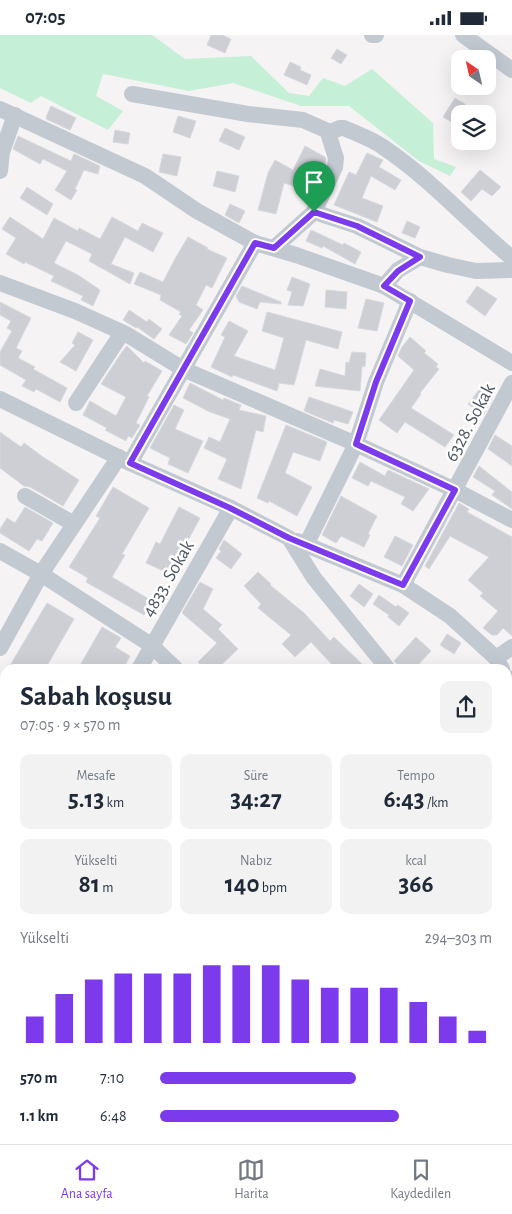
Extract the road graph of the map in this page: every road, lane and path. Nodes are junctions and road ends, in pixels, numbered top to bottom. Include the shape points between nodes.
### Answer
1 (372, 35) edge
2 (376, 35) edge
3 (464, 35) edge
4 (512, 70) edge
5 (132, 94) dead end
6 (8, 112) edge
7 (330, 132) junction
8 (0, 171) edge
9 (314, 212) junction
10 (255, 243) junction
11 (274, 248) junction
12 (420, 257) junction
13 (512, 258) edge
14 (512, 270) edge
15 (0, 283) edge
16 (384, 286) junction
17 (410, 301) junction
18 (122, 333) junction
19 (512, 363) edge
20 (182, 369) junction
21 (512, 383) edge
22 (0, 399) edge
23 (76, 403) dead end
24 (356, 444) junction
25 (124, 460) junction
26 (455, 490) junction
27 (25, 496) dead end
28 (230, 508) junction
29 (512, 520) edge
30 (74, 524) junction
31 (289, 538) junction
32 (306, 545) junction
33 (0, 551) edge
34 (40, 574) junction
35 (403, 585) junction
36 (151, 645) junction
37 (512, 647) edge
38 (0, 648) edge
39 (499, 663) edge
40 (142, 664) edge
41 (171, 664) edge
42 (384, 664) edge

1 - 2 street
3 - 4 street
5 - 7 street via 303,120
6 - 8 street
6 - 10 street via 145,176 197,211
7 - 9 street via 335,167
7 - 13 street via 344,128 382,145 430,182
9 - 11 street
9 - 12 street via 357,226
10 - 11 street
10 - 20 street
11 - 16 street
12 - 14 street via 476,271
12 - 16 street via 398,271
15 - 18 street via 75,311
16 - 17 street
17 - 19 street
17 - 24 street via 376,382
18 - 20 street
18 - 23 street
20 - 24 street
20 - 25 street
21 - 26 street, 6328. Sokak
22 - 25 street
24 - 26 street
24 - 32 street
25 - 28 street
25 - 30 street
26 - 29 street
26 - 35 street, 6328. Sokak
27 - 30 street
28 - 31 street
28 - 36 street, 4833. Sokak
30 - 34 street
31 - 32 street
31 - 42 street via 314,578
32 - 35 street
33 - 34 street
34 - 36 street
34 - 38 street
35 - 39 street via 450,616
36 - 40 street, 4833. Sokak
36 - 41 street
37 - 39 street

